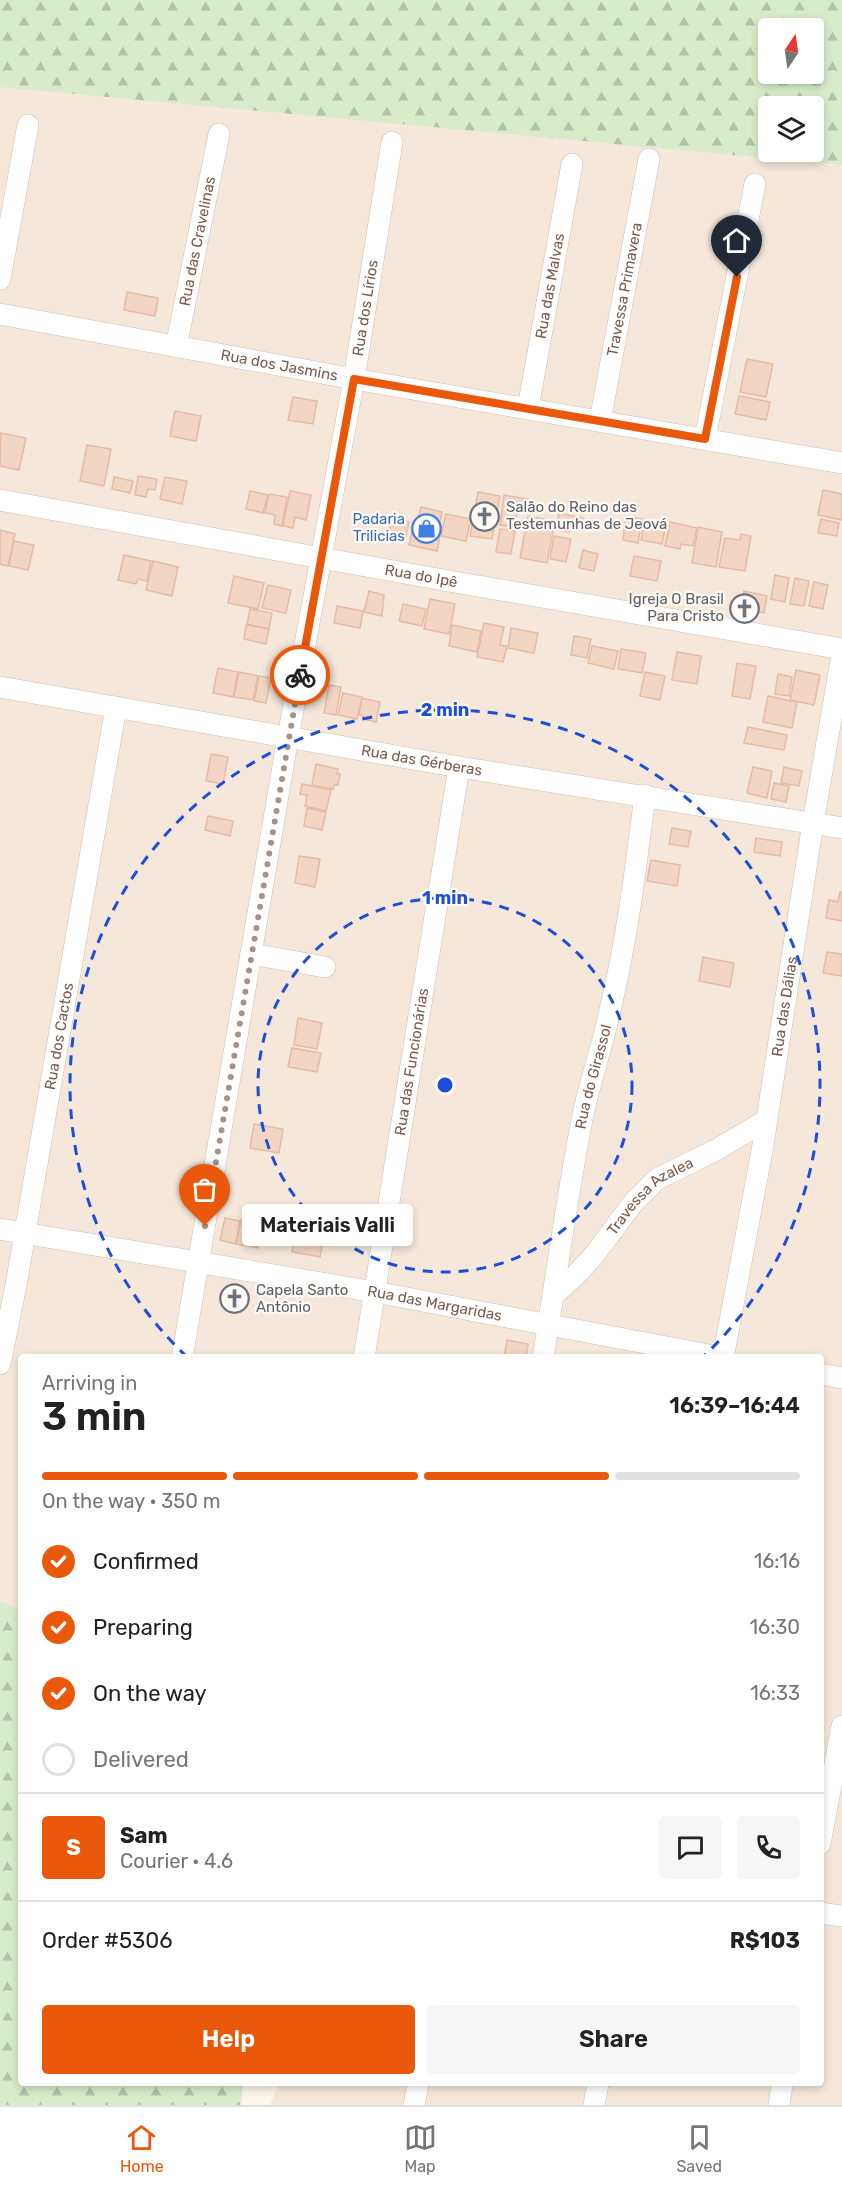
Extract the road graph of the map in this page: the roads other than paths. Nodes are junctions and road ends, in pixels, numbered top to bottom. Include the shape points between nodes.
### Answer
1 (28, 124) dead end
2 (219, 134) dead end
3 (392, 142) dead end
4 (649, 159) dead end
5 (572, 164) dead end
6 (756, 184) dead end
7 (0, 279) edge
8 (0, 314) edge
9 (176, 347) junction
10 (354, 379) junction
11 (528, 408) junction
12 (600, 421) junction
13 (705, 439) junction
14 (842, 463) edge
15 (0, 500) edge
16 (322, 557) junction
17 (842, 649) edge
18 (842, 655) edge
19 (0, 687) edge
20 (116, 707) junction
21 (288, 737) junction
22 (459, 766) junction
23 (645, 795) junction
24 (813, 823) junction
25 (842, 828) edge
26 (251, 954) junction
27 (325, 967) dead end
28 (765, 1121) junction
29 (0, 1229) edge
30 (25, 1233) junction
31 (199, 1262) junction
32 (375, 1292) junction
33 (555, 1294) junction
34 (549, 1323) junction
35 (183, 1354) edge
36 (365, 1354) edge
37 (544, 1354) edge
38 (709, 1354) edge
39 (725, 1354) edge
40 (0, 1364) edge
41 (824, 1375) edge
42 (842, 1378) edge
43 (842, 1726) edge
44 (824, 1823) edge
45 (824, 1913) edge
46 (842, 1916) edge
47 (418, 2086) edge
48 (598, 2086) edge
49 (782, 2086) edge
50 (414, 2105) edge
51 (594, 2105) edge
52 (779, 2105) edge

1 - 7 street
2 - 9 street, Rua das Cravelinas
3 - 10 street, Rua dos Lírios
4 - 12 street, Travessa Primavera
5 - 11 street, Rua das Malvas
6 - 13 street
8 - 9 street, Rua dos Jasmins
9 - 10 street, Rua dos Jasmins
10 - 11 street, Rua dos Jasmins
10 - 16 street, Rua dos Lírios
11 - 12 street, Rua dos Jasmins
12 - 13 street, Rua dos Jasmins
13 - 14 street, Rua dos Jasmins
15 - 16 street, Rua do Ipê
16 - 17 street, Rua do Ipê
16 - 21 street, Rua dos Lírios
18 - 24 street, Rua das Dálias
19 - 20 street, Rua das Gérberas
20 - 21 street, Rua das Gérberas
20 - 30 street, Rua dos Cactos
21 - 22 street, Rua das Gérberas
21 - 26 street, Rua dos Lírios
22 - 23 street, Rua das Gérberas
22 - 32 street, Rua das Funcionárias
23 - 24 street, Rua das Gérberas
23 - 33 street, Rua do Girassol via 622,958 581,1125
24 - 25 street, Rua das Gérberas
24 - 28 street, Rua das Dálias
26 - 27 street
26 - 31 street, Rua dos Lírios
28 - 33 street, Travessa Azalea via 657,1179 633,1203 595,1254
28 - 39 street, Rua das Dálias
29 - 30 street, Rua das Margaridas
30 - 31 street, Rua das Margaridas
30 - 40 street, Rua dos Cactos
31 - 32 street, Rua das Margaridas
31 - 35 street, Rua dos Lírios
32 - 34 street, Rua das Margaridas
32 - 36 street, Rua das Funcionárias
33 - 34 street, Rua do Girassol
34 - 37 street, Rua do Girassol
34 - 38 street, Rua das Margaridas
41 - 42 street
43 - 44 street
45 - 46 street
47 - 50 street
48 - 51 street
49 - 52 street

